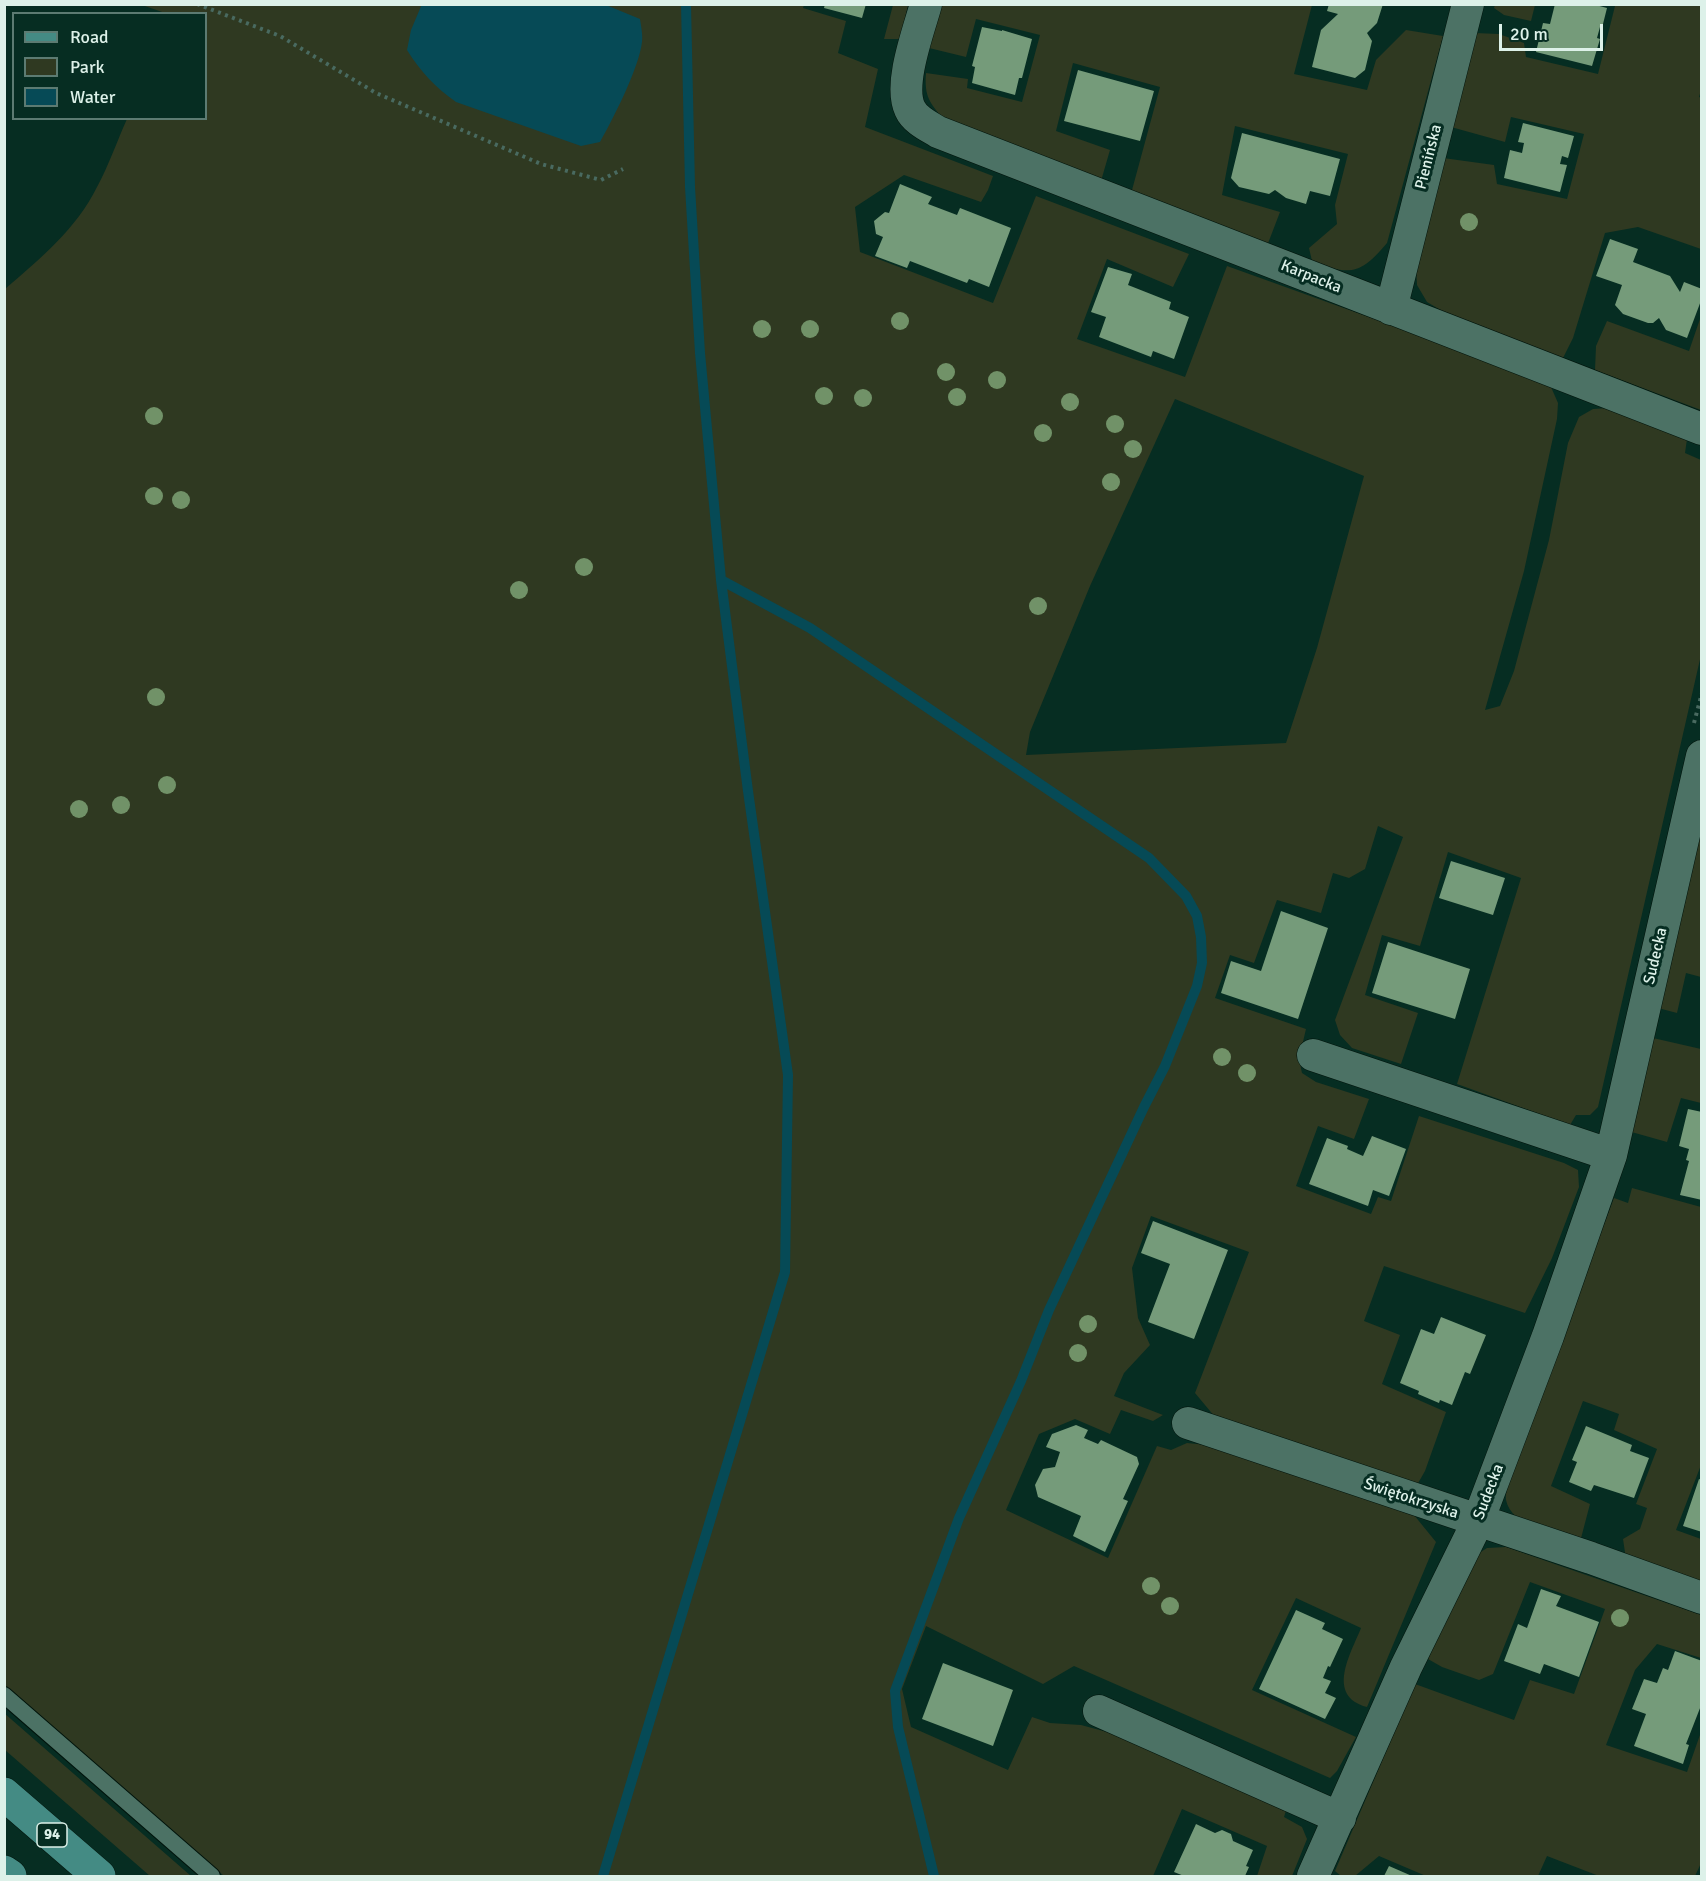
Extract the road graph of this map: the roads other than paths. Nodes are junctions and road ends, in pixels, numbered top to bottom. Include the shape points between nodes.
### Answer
1 (926, 4) edge
2 (1468, 4) edge
3 (1391, 309) junction
4 (1701, 429) edge
5 (1697, 741) edge
6 (1313, 1055) dead end
7 (1611, 1155) junction
8 (1188, 1424) dead end
9 (1478, 1521) junction
10 (1701, 1598) edge
11 (4, 1695) edge
12 (1099, 1711) dead end
13 (4, 1794) edge
14 (1340, 1818) junction
15 (4, 1872) edge
16 (10, 1876) edge
17 (99, 1876) edge
18 (212, 1876) edge
19 (1313, 1876) edge

1 - 3 street, Karpacka via 906,91 910,109 922,123
2 - 3 street, Pienińska
3 - 4 street, Karpacka
5 - 7 street, Sudecka
6 - 7 street
7 - 9 street, Sudecka
8 - 9 street, Świętokrzyska
9 - 10 street, Świętokrzyska
9 - 14 street, Sudecka via 1406,1667
11 - 18 lane
12 - 14 street
13 - 17 main road, 94
14 - 19 street, Sudecka
15 - 16 main road

